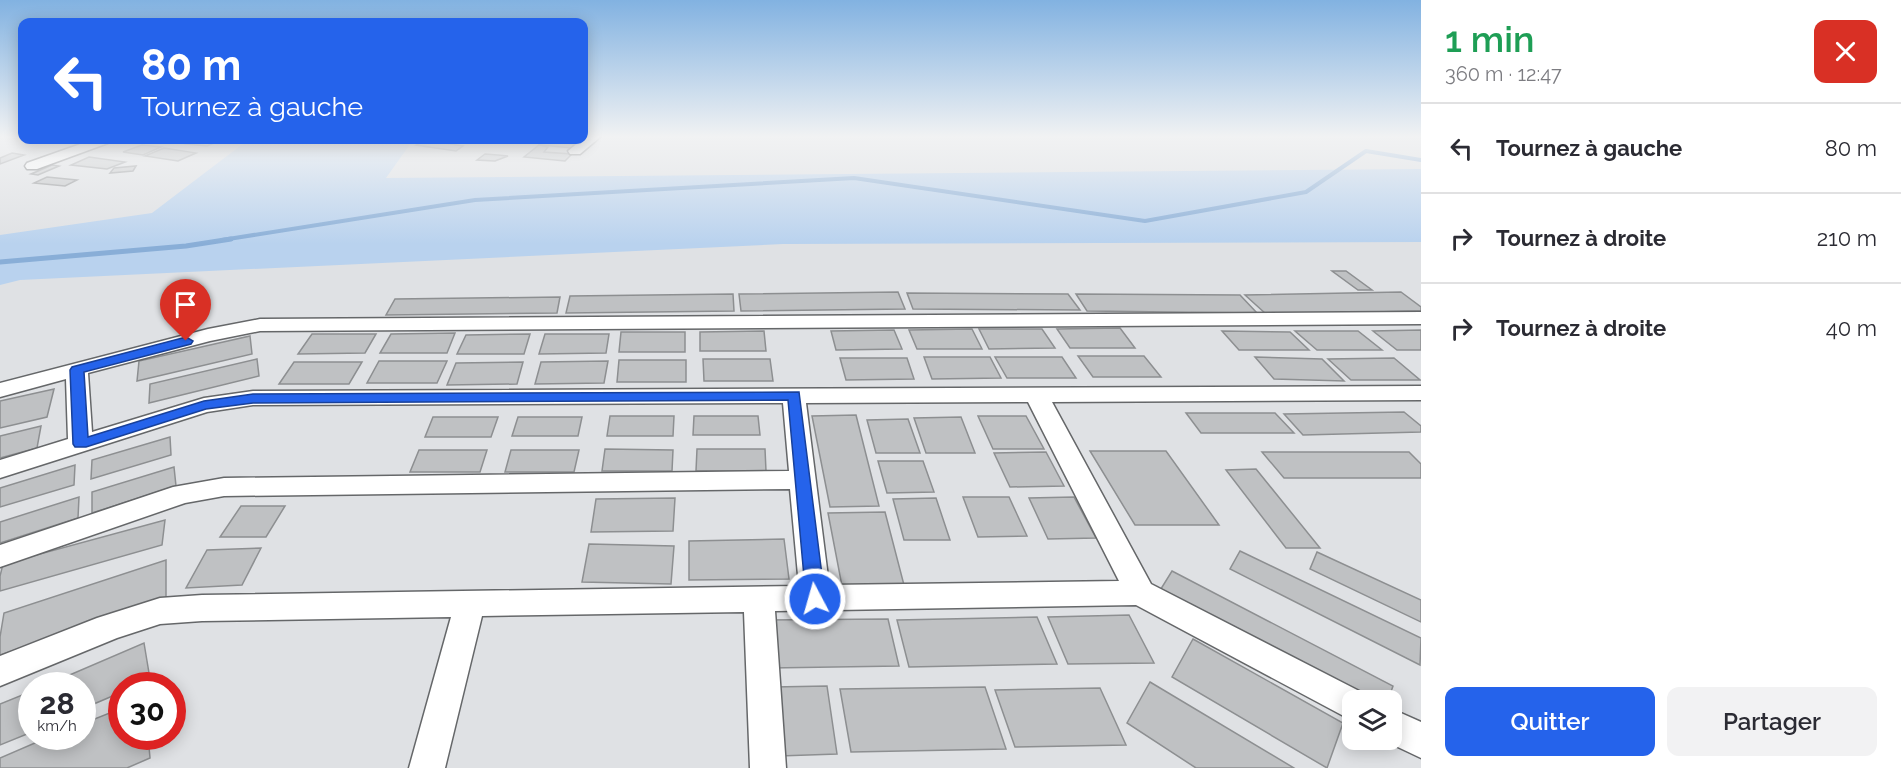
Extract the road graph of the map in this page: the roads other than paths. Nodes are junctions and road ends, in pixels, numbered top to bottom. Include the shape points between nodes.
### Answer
1 (1421, 318) edge
2 (77, 370) junction
3 (0, 390) edge
4 (1421, 393) edge
5 (794, 395) junction
6 (1037, 396) junction
7 (81, 444) junction
8 (0, 469) edge
9 (803, 480) junction
10 (0, 556) edge
11 (1140, 594) junction
12 (815, 599) junction
13 (759, 600) junction
14 (470, 604) junction
15 (0, 671) edge
16 (1342, 699) edge
17 (1402, 731) edge
18 (1421, 741) edge
19 (427, 768) edge
20 (768, 768) edge

1 - 2 street via 301,323 219,333
2 - 3 street
2 - 7 street
4 - 6 street
5 - 6 street
5 - 7 street via 253,398 204,405
5 - 9 street
6 - 11 street
7 - 8 street
9 - 10 street via 224,487 182,494
9 - 12 street
11 - 12 street
11 - 16 street
12 - 13 street
13 - 14 street
13 - 20 street
14 - 15 street via 160,611
14 - 19 street
17 - 18 street

